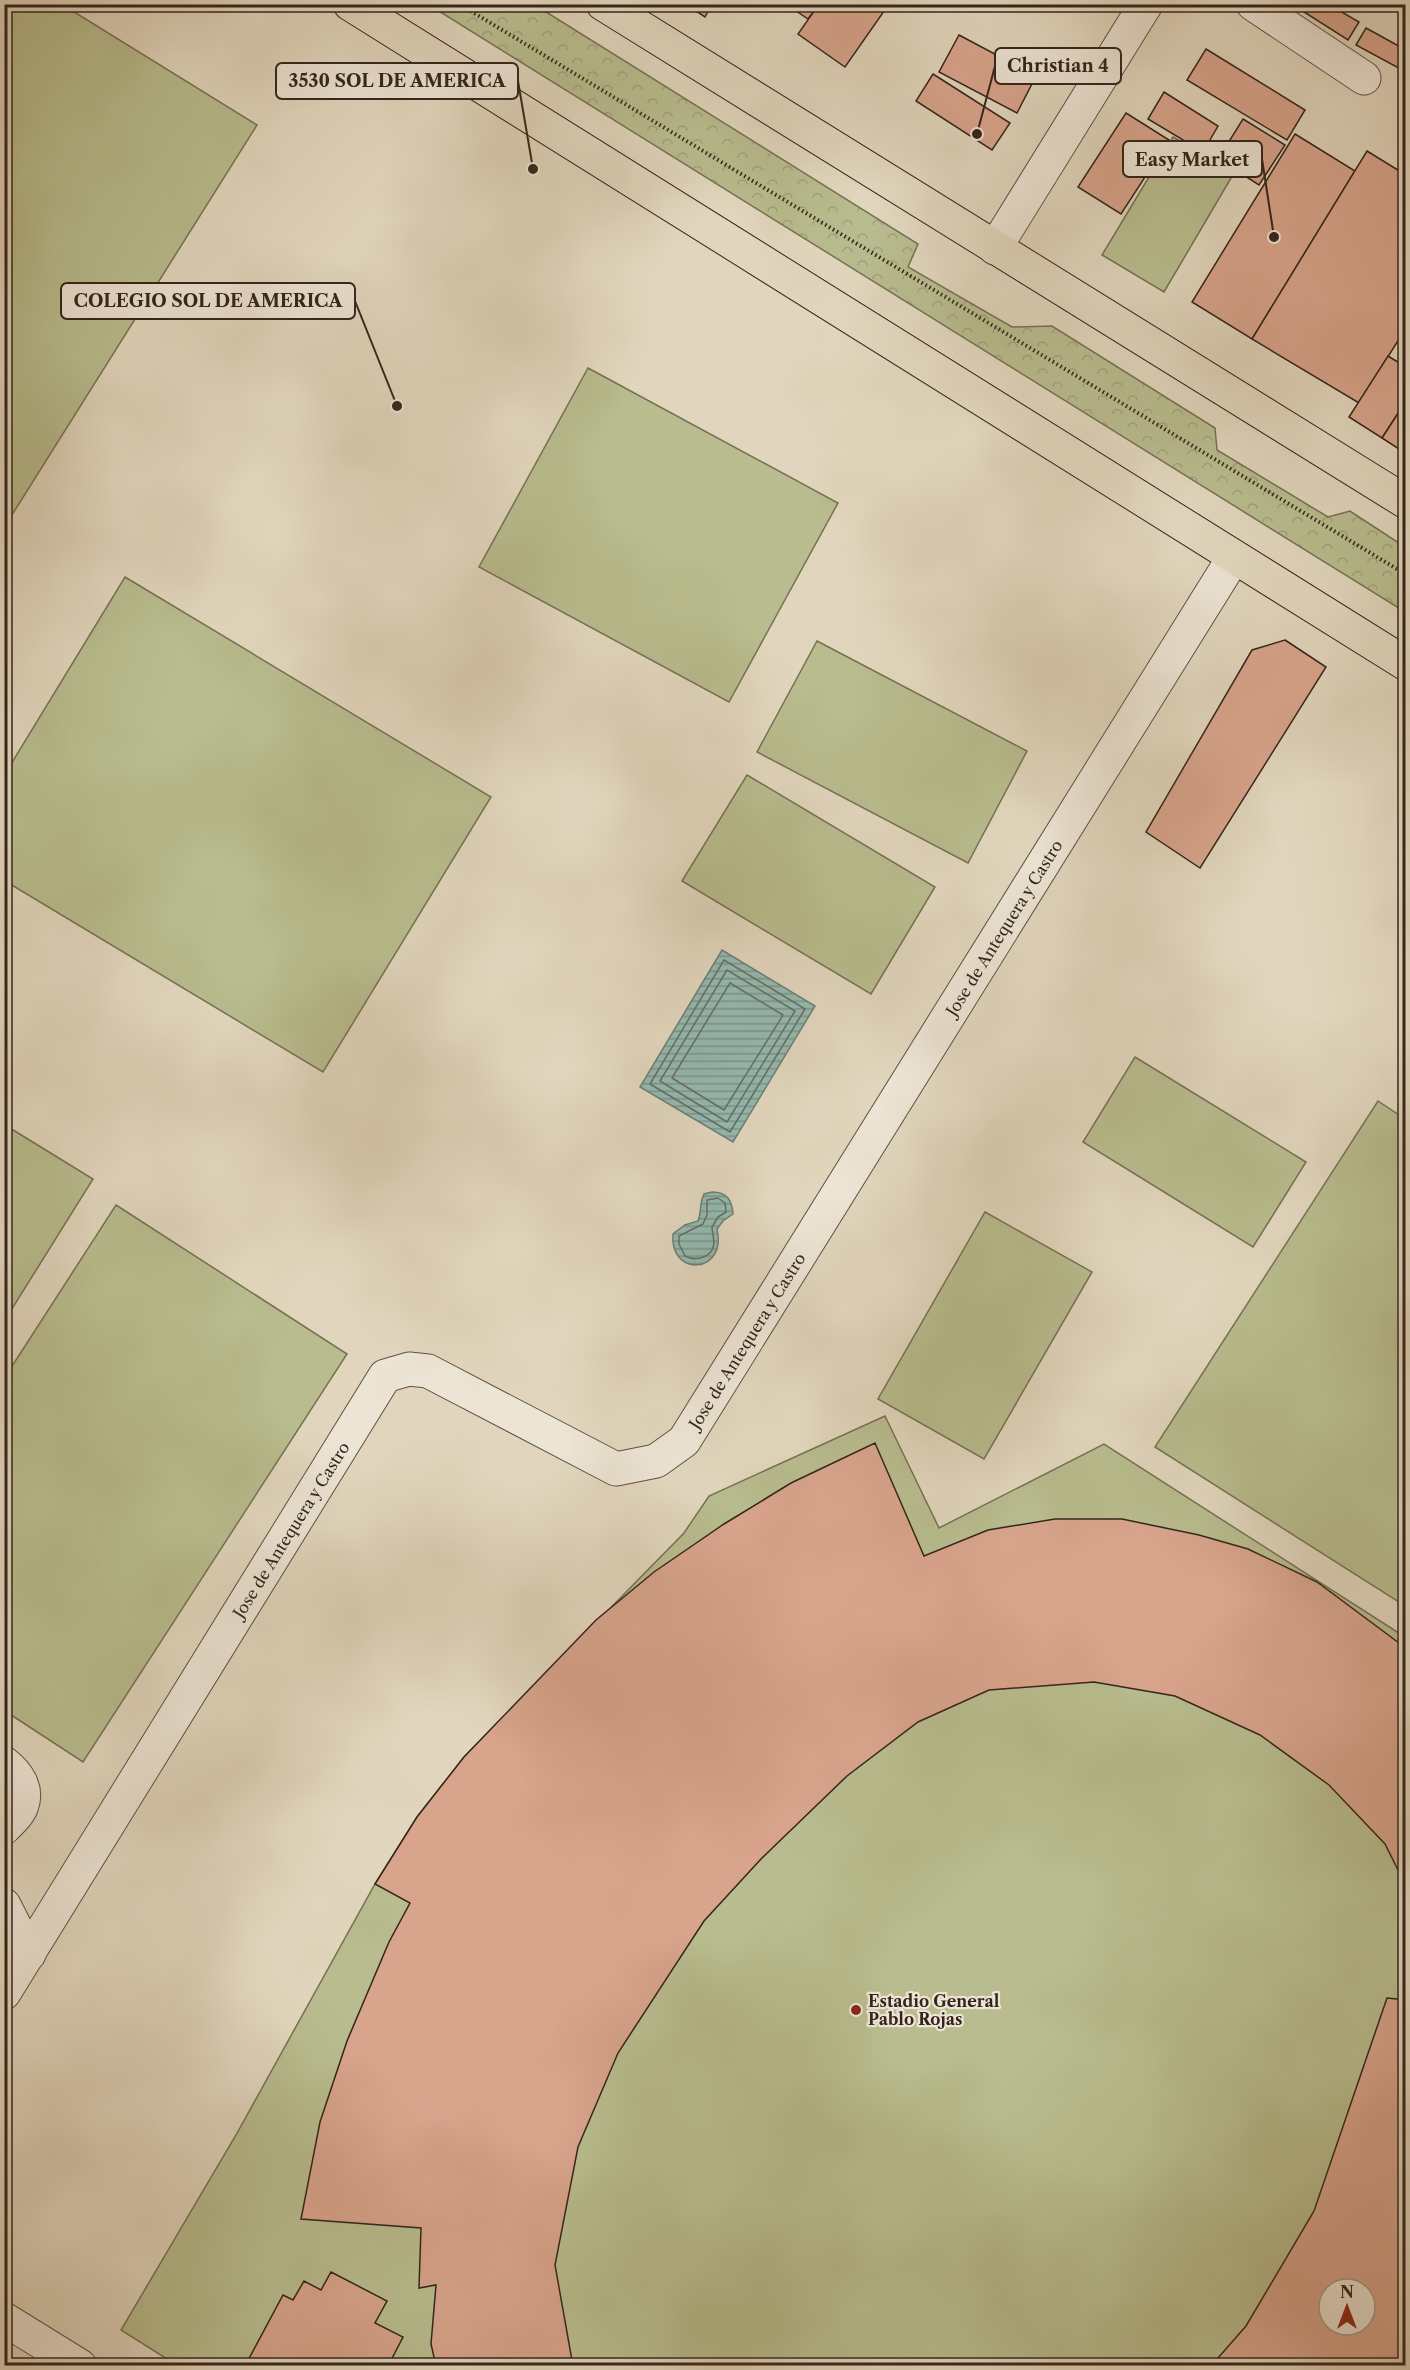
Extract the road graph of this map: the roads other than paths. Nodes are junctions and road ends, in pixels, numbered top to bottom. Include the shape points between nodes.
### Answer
1 (350, 4) edge
2 (603, 4) edge
3 (1146, 4) edge
4 (1253, 4) edge
5 (1364, 78) dead end
6 (995, 248) junction
7 (1406, 502) edge
8 (1234, 557) junction
9 (1406, 664) edge
10 (4, 1763) edge
11 (4, 1828) edge
12 (4, 1905) edge
13 (29, 1954) junction
14 (4, 1993) edge
15 (4, 2319) edge
16 (80, 2366) edge

1 - 8 main road
2 - 6 main road
3 - 6 street
4 - 5 street
6 - 7 main road
8 - 9 main road
8 - 13 street, Jose de Antequera y Castro via 684,1442 656,1461 616,1470 428,1371 409,1369 386,1376
10 - 11 street via 15,1772 23,1788 22,1806
12 - 13 street
13 - 14 street, Jose de Antequera y Castro
15 - 16 street

